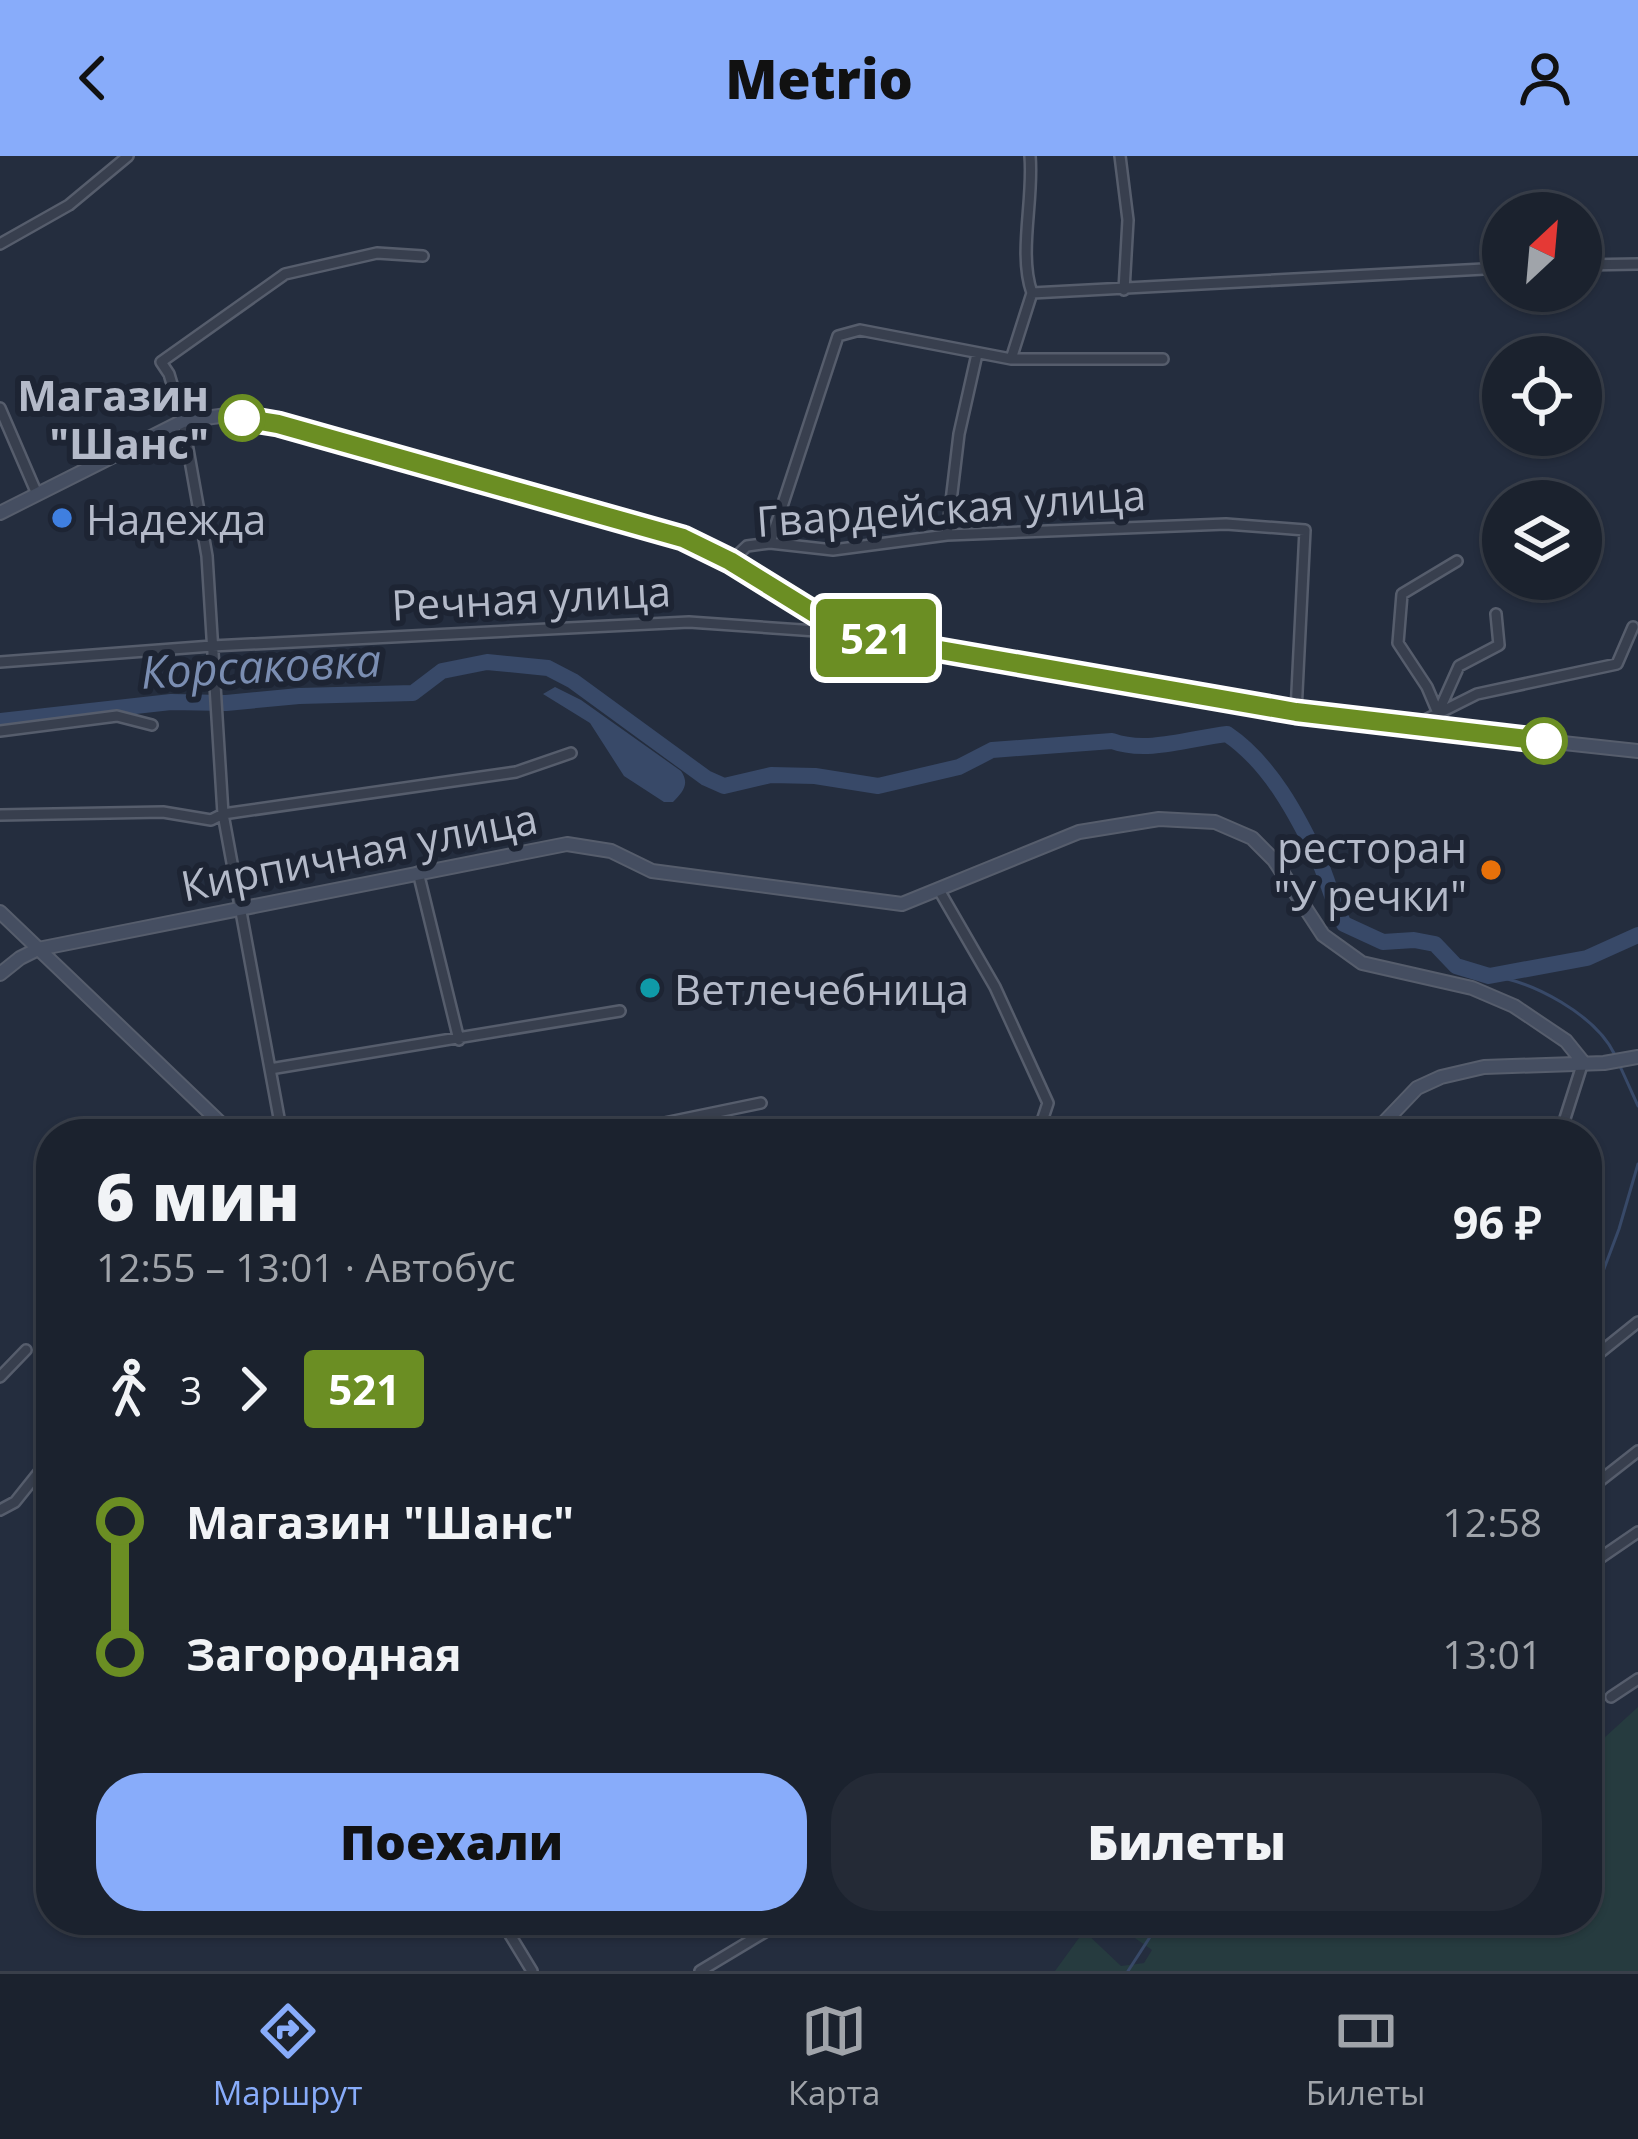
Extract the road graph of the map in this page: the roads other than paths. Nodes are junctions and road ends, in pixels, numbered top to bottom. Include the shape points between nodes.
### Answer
1 (128, 156) edge
2 (1030, 156) edge
3 (1120, 156) edge
4 (0, 244) edge
5 (423, 256) dead end
6 (1638, 264) edge
7 (1602, 265) edge
8 (1482, 269) edge
9 (1124, 290) junction
10 (1031, 293) junction
11 (977, 355) junction
12 (1011, 359) junction
13 (1163, 359) dead end
14 (0, 408) edge
15 (183, 421) junction
16 (37, 494) junction
17 (0, 513) edge
18 (947, 535) junction
19 (770, 543) junction
20 (730, 561) junction
21 (1457, 562) dead end
22 (1496, 614) dead end
23 (1633, 627) dead end
24 (848, 634) junction
25 (212, 646) junction
26 (0, 662) edge
27 (1296, 712) junction
28 (1438, 713) junction
29 (152, 725) dead end
30 (1411, 727) junction
31 (0, 731) edge
32 (1635, 751) edge
33 (571, 753) dead end
34 (1638, 767) edge
35 (223, 814) junction
36 (0, 815) edge
37 (418, 872) junction
38 (939, 890) junction
39 (240, 908) junction
40 (0, 912) edge
41 (38, 949) junction
42 (0, 974) edge
43 (620, 1011) dead end
44 (459, 1040) junction
45 (1638, 1057) edge
46 (1583, 1062) junction
47 (270, 1069) junction
48 (761, 1102) dead end
49 (216, 1119) edge
50 (279, 1119) edge
51 (681, 1119) edge
52 (1043, 1119) edge
53 (1387, 1119) edge
54 (1565, 1119) edge
55 (1638, 1322) edge
56 (26, 1350) dead end
57 (1602, 1351) edge
58 (0, 1377) edge
59 (1638, 1451) edge
60 (36, 1475) edge
61 (1602, 1479) edge
62 (0, 1510) edge
63 (1638, 1532) edge
64 (1602, 1557) edge
65 (1638, 1679) edge
66 (1611, 1697) dead end
67 (509, 1935) edge
68 (759, 1935) edge
69 (532, 1971) edge
70 (700, 1971) edge

1 - 4 street via 70,206
2 - 10 street
3 - 9 street via 1128,220
5 - 15 street via 377,254 286,274 165,359
6 - 7 street
8 - 9 street
9 - 10 street
10 - 12 street
11 - 12 street
11 - 18 street
11 - 19 street via 860,329 838,336
12 - 13 street
14 - 16 street
15 - 16 street, Гвардейская улица
15 - 20 street, Гвардейская улица via 227,416 278,424 683,538
15 - 25 street via 207,556
16 - 17 street, Гвардейская улица
18 - 19 street, Гвардейская улица via 833,550
18 - 27 street, Гвардейская улица via 1226,524 1305,530
19 - 20 street, Гвардейская улица via 747,546
20 - 24 street
21 - 28 street via 1402,594 1398,618 1398,643
22 - 28 street via 1499,645 1459,666
23 - 28 street via 1617,664 1477,694
24 - 25 street, Речная улица via 689,622
24 - 27 street, Речная улица
25 - 26 street, Речная улица
25 - 35 street
27 - 30 street, Речная улица
28 - 30 street
29 - 31 street via 117,716
30 - 32 street, Речная улица
32 - 34 street
33 - 35 street via 516,772
35 - 36 street
35 - 39 street
37 - 38 street, Кирпичная улица via 567,844 610,851 652,871 807,894 902,904
37 - 39 street, Кирпичная улица
37 - 44 street
38 - 46 street, Кирпичная улица via 1079,832 1159,819 1215,822 1252,838 1323,935 1361,963 1514,1006
38 - 52 street via 1048,1103
39 - 41 street, Кирпичная улица
39 - 47 street
40 - 41 street
41 - 42 street, Кирпичная улица
41 - 49 street
43 - 44 street
44 - 47 street
45 - 46 street
46 - 53 street via 1484,1066 1441,1077 1417,1088
46 - 54 street
47 - 50 street
48 - 51 street
55 - 57 street
56 - 58 street
59 - 61 street
60 - 62 street
63 - 64 street
65 - 66 street
67 - 69 street
68 - 70 street

